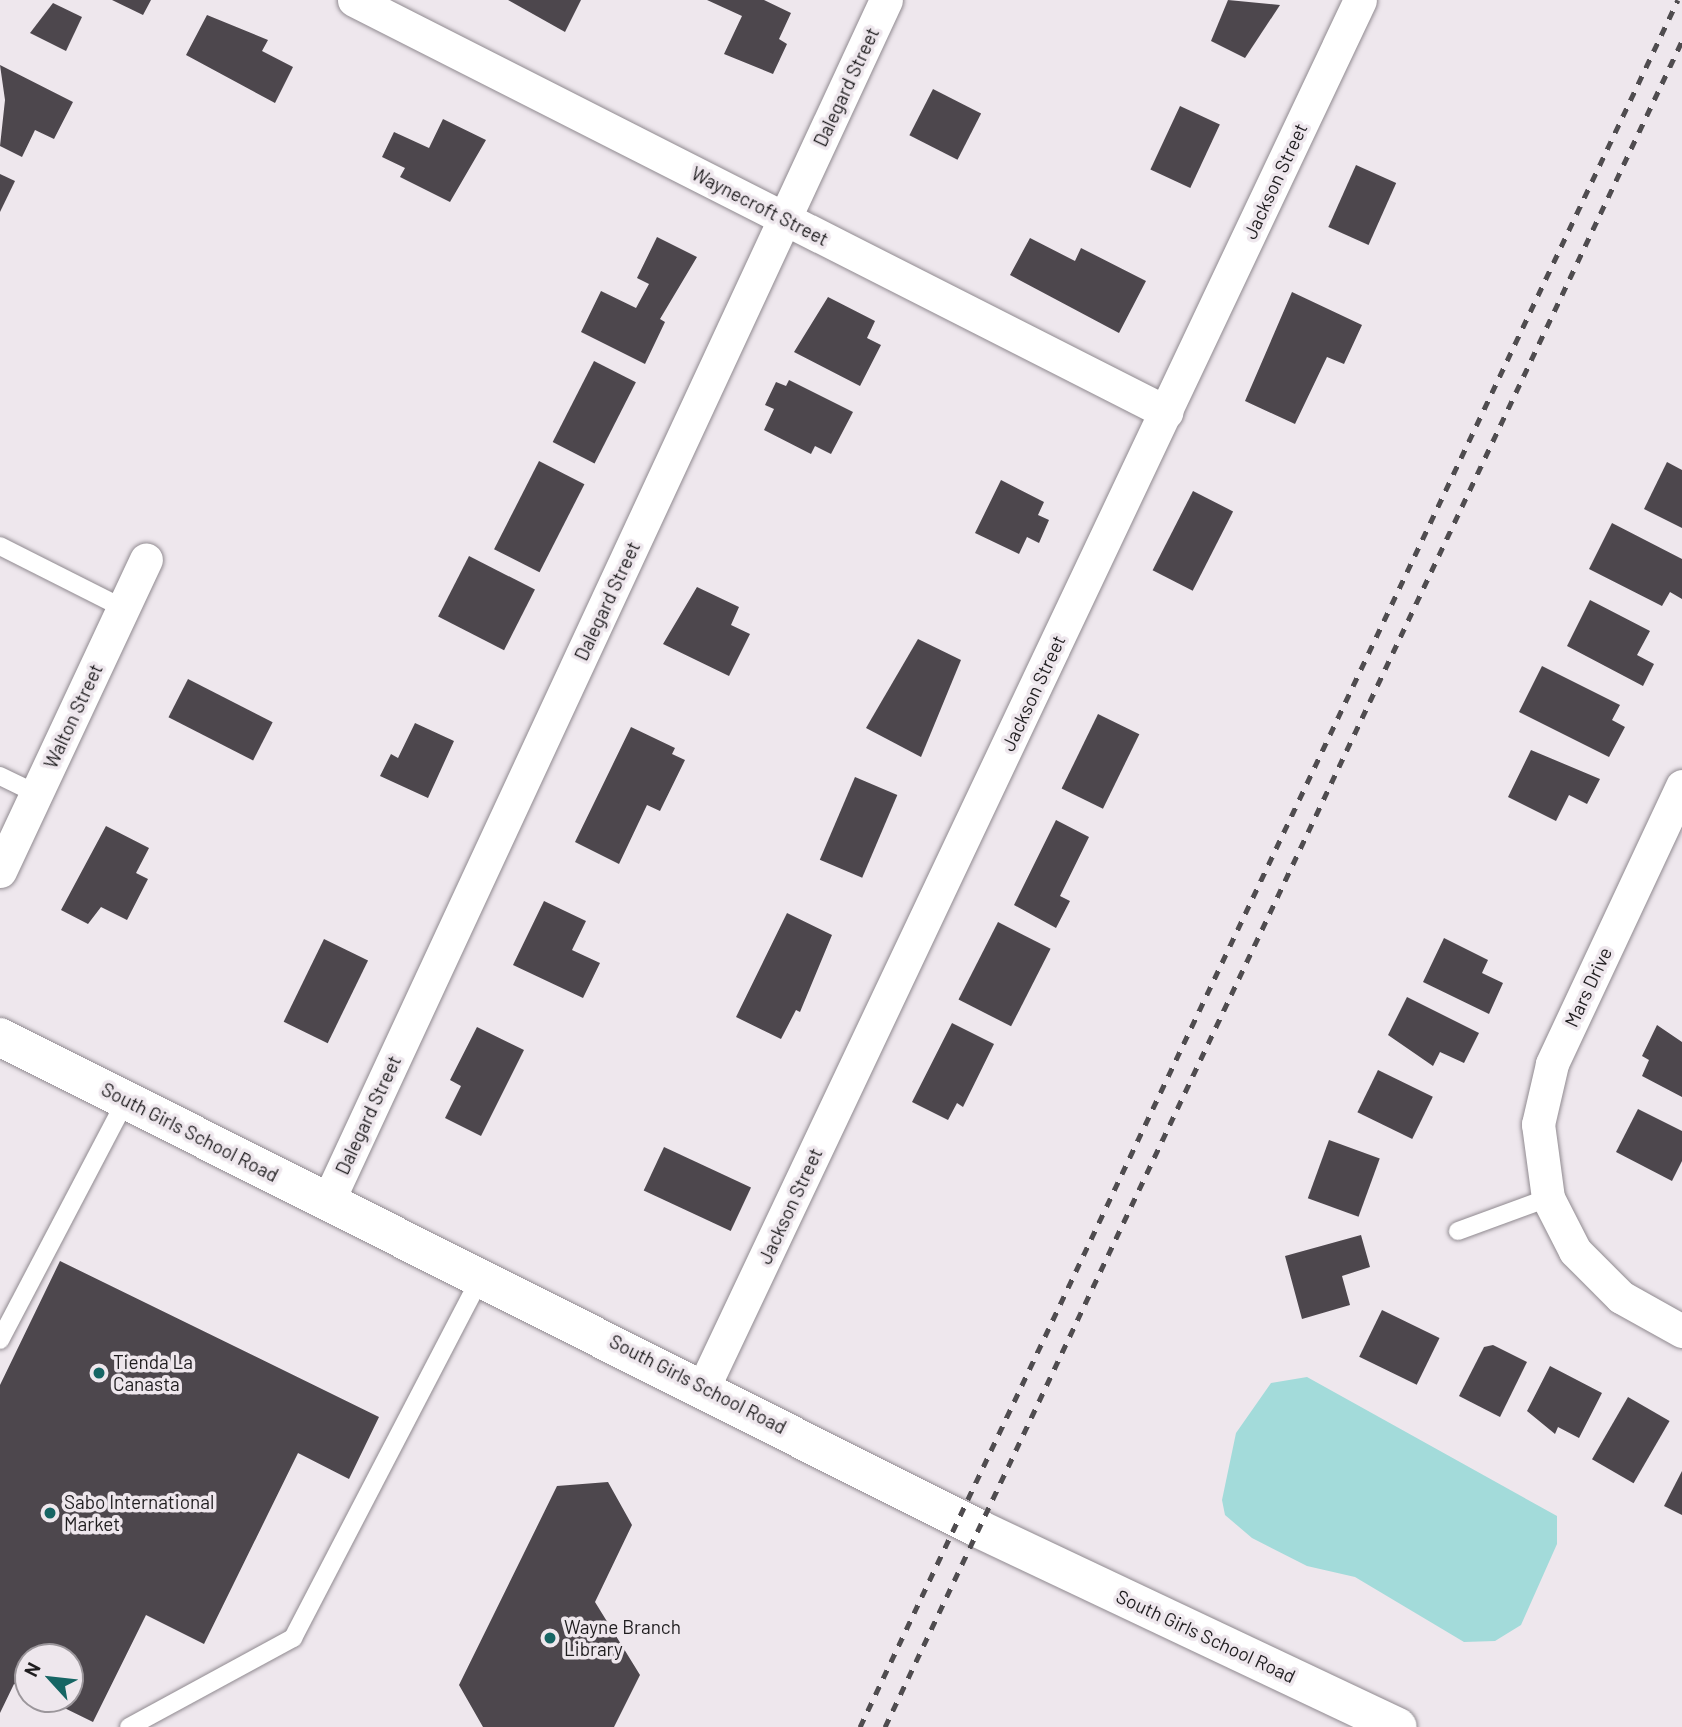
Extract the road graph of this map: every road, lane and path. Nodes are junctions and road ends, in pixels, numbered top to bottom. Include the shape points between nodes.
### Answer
1 (354, 0) edge
2 (887, 0) edge
3 (1360, 0) edge
4 (401, 11) edge
5 (785, 219) junction
6 (1166, 412) junction
7 (0, 546) edge
8 (146, 560) dead end
9 (123, 608) junction
10 (0, 776) edge
11 (1682, 786) edge
12 (37, 794) junction
13 (0, 871) edge
14 (0, 1037) edge
15 (126, 1100) junction
16 (1548, 1198) junction
17 (328, 1201) junction
18 (1458, 1231) dead end
19 (481, 1277) junction
20 (1682, 1331) edge
21 (0, 1340) edge
22 (704, 1386) junction
23 (129, 1727) edge
24 (1398, 1727) edge

1 - 4 street, Waynecroft Street
2 - 5 street, Dalegard Street
3 - 6 street, Jackson Street
4 - 5 street, Waynecroft Street
5 - 6 street, Waynecroft Street
5 - 17 street, Dalegard Street
6 - 22 street, Jackson Street
7 - 9 lane
8 - 9 street, Walton Street
9 - 12 street, Walton Street
10 - 12 lane
11 - 16 street, Mars Drive via 1547,1080 1538,1124
12 - 13 street, Walton Street
14 - 15 main road, South Girls School Road
15 - 17 main road, South Girls School Road
15 - 21 lane
16 - 18 lane
16 - 20 street, Mars Drive via 1575,1251 1596,1276
17 - 19 main road, South Girls School Road
19 - 22 main road, South Girls School Road
19 - 23 lane via 293,1638
22 - 24 main road, South Girls School Road via 979,1529

